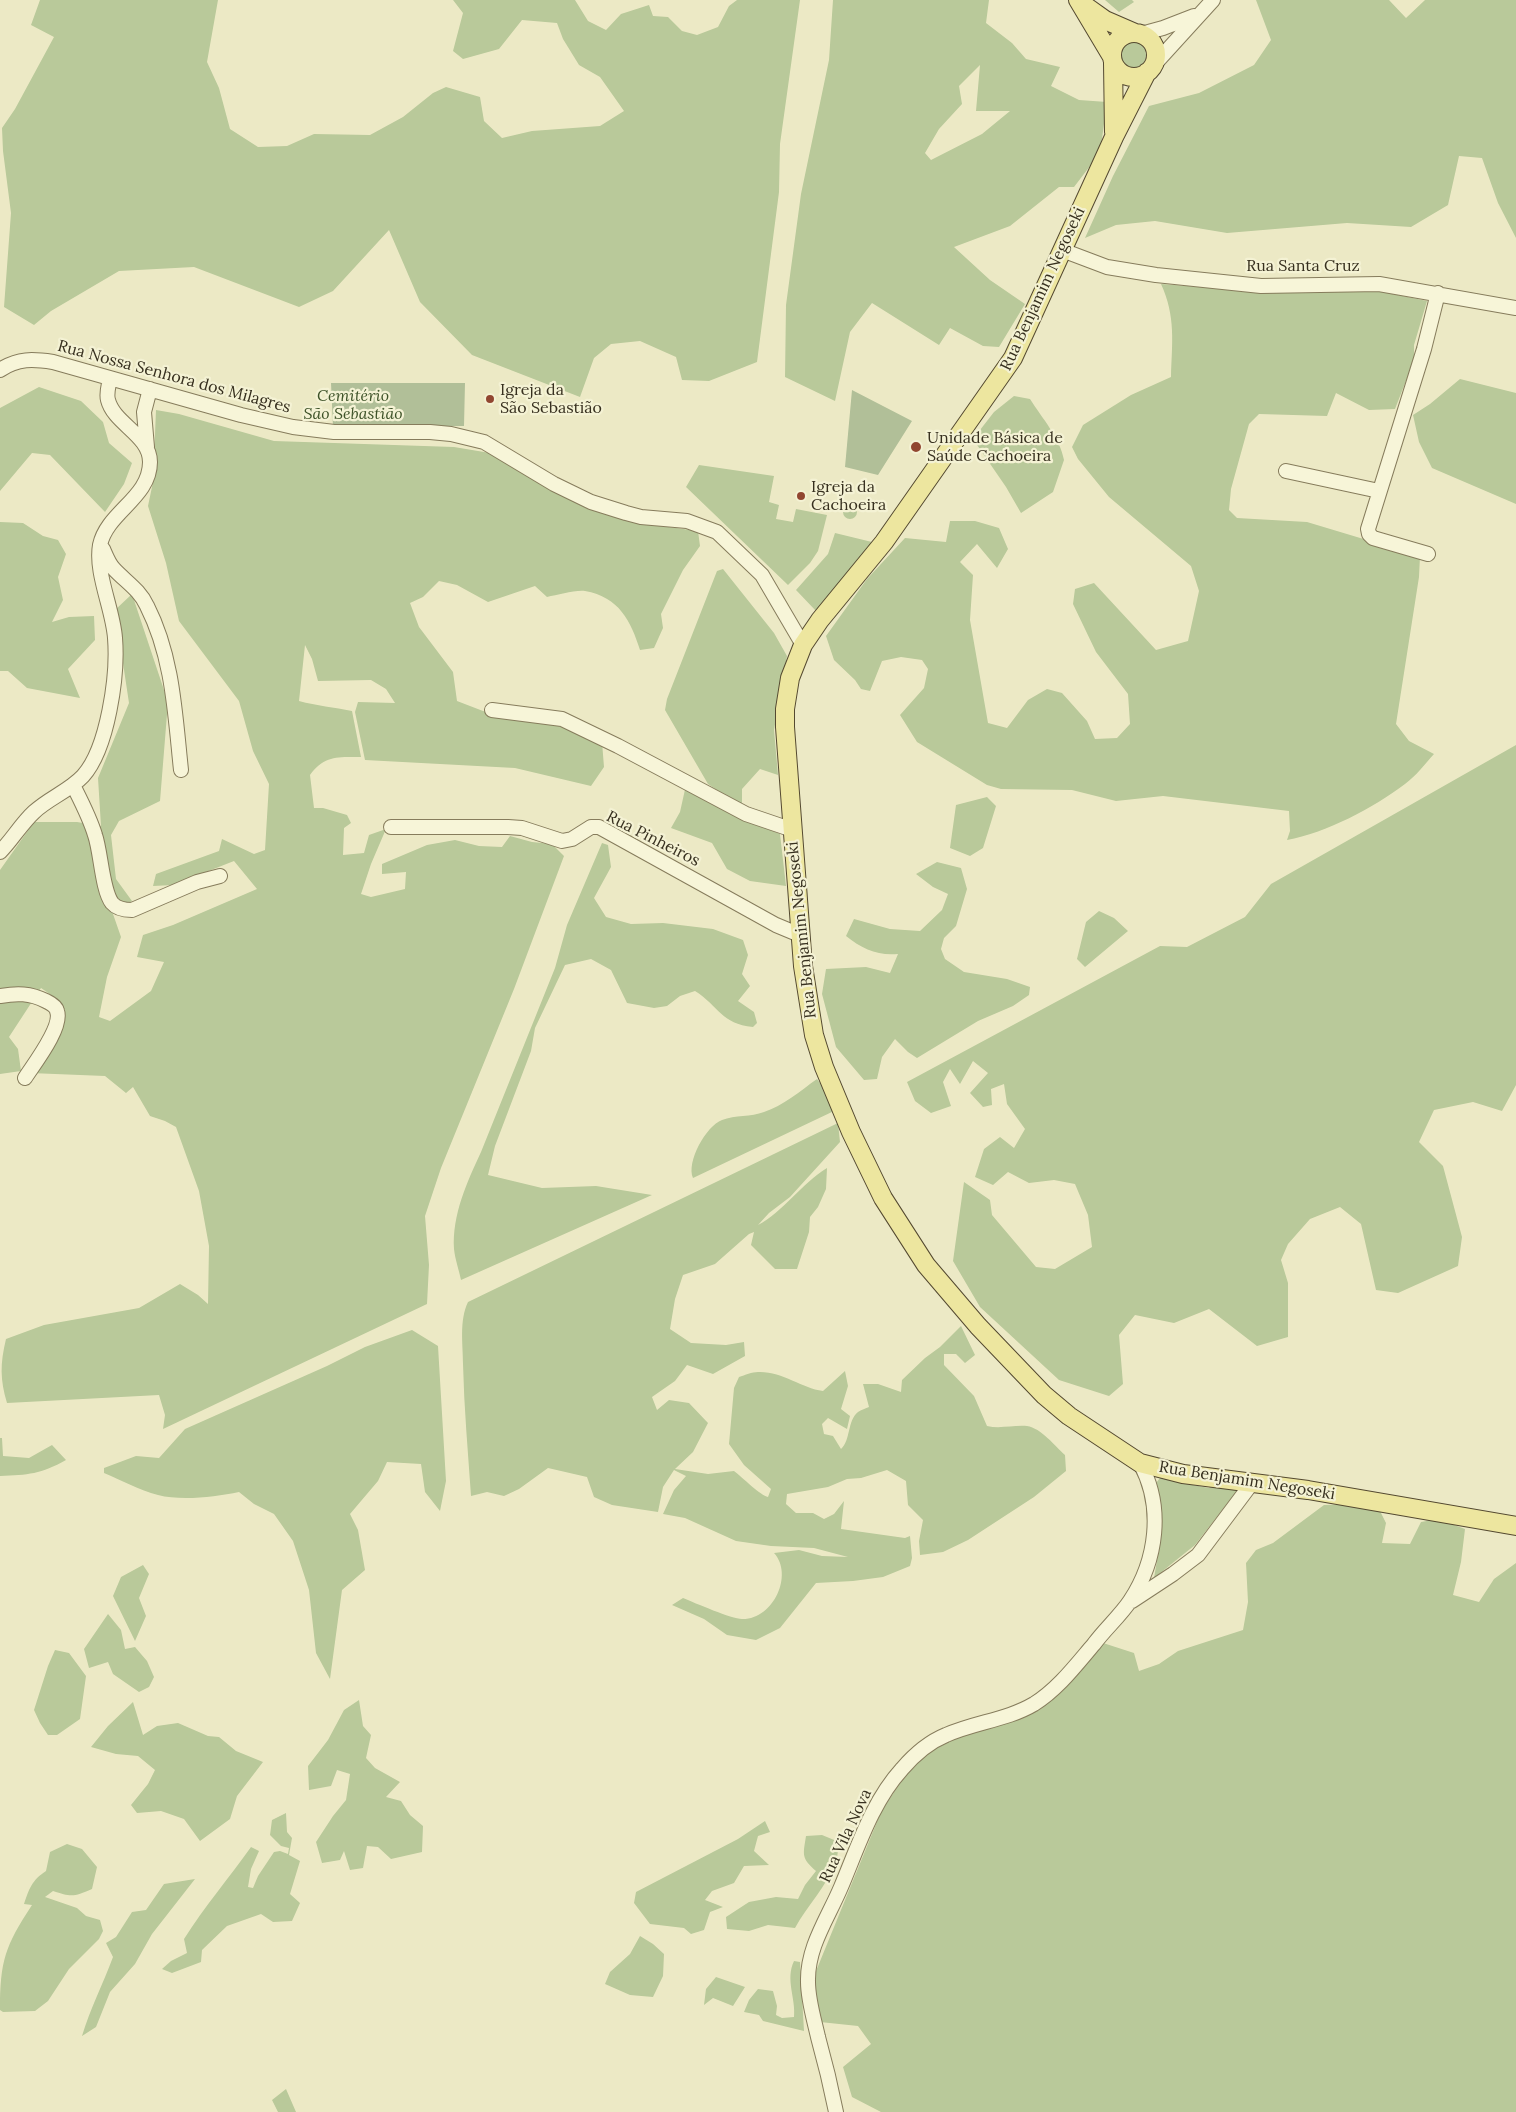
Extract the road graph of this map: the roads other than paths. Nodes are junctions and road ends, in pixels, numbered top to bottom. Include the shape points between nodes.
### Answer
1 (1078, 0) edge
2 (1213, 0) edge
3 (1199, 14) junction
4 (1138, 33) junction
5 (1112, 60) junction
6 (1150, 70) junction
7 (1114, 137) junction
8 (1062, 250) junction
9 (1438, 294) junction
10 (1516, 308) edge
11 (0, 370) edge
12 (110, 378) junction
13 (150, 389) junction
14 (147, 450) junction
15 (1286, 471) dead end
16 (1379, 491) junction
17 (100, 544) junction
18 (1428, 554) dead end
19 (803, 645) junction
20 (492, 710) dead end
21 (181, 770) dead end
22 (73, 785) junction
23 (391, 826) dead end
24 (792, 830) junction
25 (0, 852) edge
26 (220, 876) dead end
27 (800, 935) junction
28 (0, 996) edge
29 (25, 1078) dead end
30 (1140, 1463) junction
31 (1252, 1483) junction
32 (1516, 1526) edge
33 (1129, 1603) junction
34 (836, 2112) edge

1 - 4 main road via 1105,20
1 - 5 main road
2 - 3 street
3 - 4 street via 1163,28
3 - 6 street
4 - 5 main road via 1118,40
4 - 6 main road via 1147,37 1155,48 1155,61
5 - 6 main road via 1116,69 1128,76 1135,77
5 - 7 main road, Rua Benjamim Negoseki
6 - 7 main road, Rua Benjamim Negoseki
7 - 8 main road, Rua Benjamim Negoseki
8 - 9 street, Rua Santa Cruz via 1107,267 1156,275 1261,286 1379,284
8 - 19 main road, Rua Benjamim Negoseki via 1003,374 884,542
9 - 10 street, Rua Santa Cruz
9 - 16 street
11 - 12 street, Rua Nossa Senhora dos Milagres via 18,360 33,359
12 - 13 street, Rua Nossa Senhora dos Milagres
12 - 14 street via 108,400 112,409
13 - 14 street via 144,412
13 - 19 street, Rua Nossa Senhora dos Milagres via 241,416 315,430 430,432 470,438 496,448 540,477 591,502 641,517 701,525 717,532 762,575
14 - 17 street via 150,460 146,483 111,524
15 - 16 street
16 - 18 street via 1369,534 1373,538
17 - 21 street via 112,568 136,589 147,604 157,629 172,678
17 - 22 street via 115,638 114,686 93,761
19 - 24 main road, Rua Benjamim Negoseki via 790,678 785,709
20 - 24 street via 562,719 746,814
22 - 25 street via 35,811
22 - 26 street via 96,836 107,893 117,907 132,910 196,882
23 - 27 street, Rua Pinheiros via 522,828 562,841 572,839 591,827 599,827 776,925
24 - 27 main road, Rua Benjamim Negoseki
27 - 30 main road, Rua Benjamim Negoseki via 808,1009 824,1067 865,1163 904,1232 948,1294 1018,1370 1069,1416
28 - 29 street via 30,995 52,1004 58,1012 53,1033
30 - 31 main road, Rua Benjamim Negoseki via 1184,1474
30 - 33 street, Rua Vila Nova via 1152,1492 1155,1526 1147,1570
31 - 32 main road, Rua Benjamim Negoseki
31 - 33 street, Rua Vila Nova via 1198,1555
33 - 34 street, Rua Vila Nova via 1046,1696 1013,1714 963,1728 930,1744 900,1770 876,1807 812,1948 808,1968 810,2001

